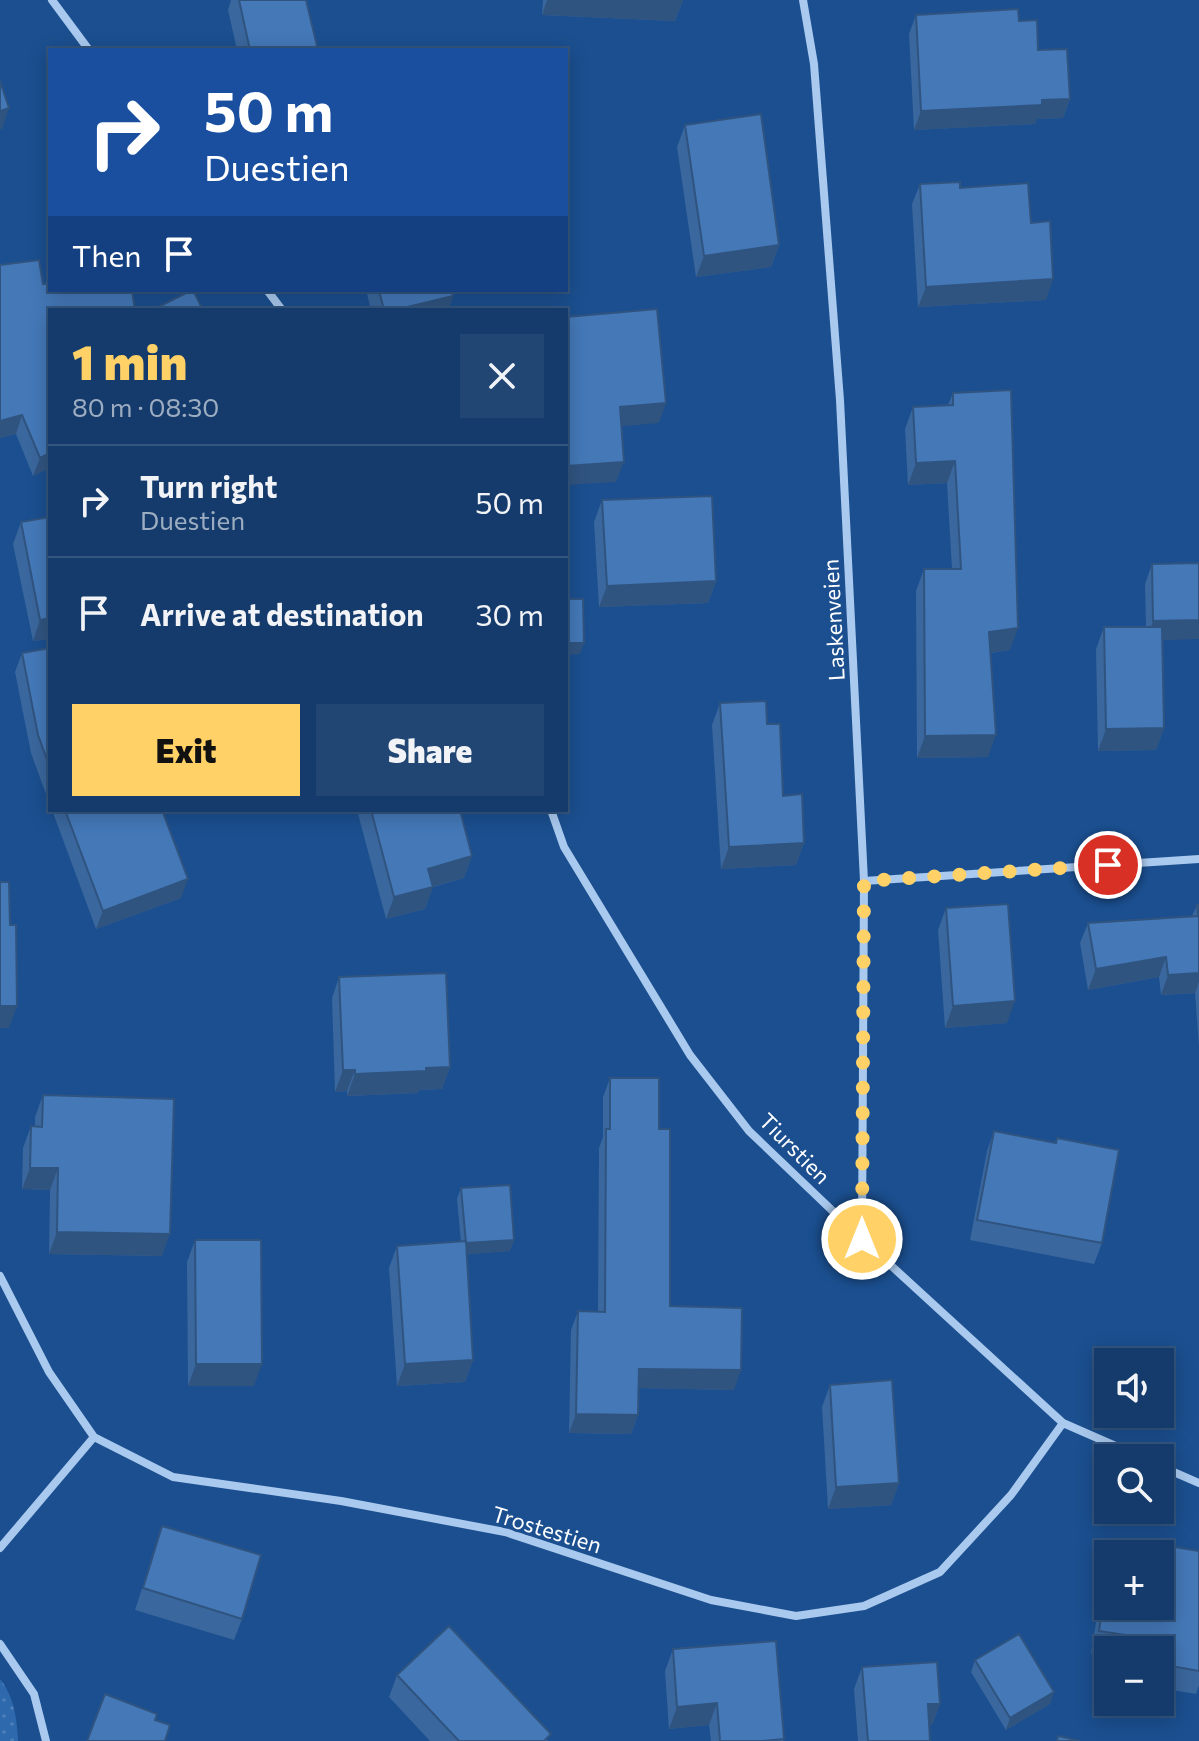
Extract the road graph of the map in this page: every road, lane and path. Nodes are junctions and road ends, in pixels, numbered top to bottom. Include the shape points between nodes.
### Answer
1 (52, 0) edge
2 (803, 0) edge
3 (88, 48) edge
4 (552, 812) edge
5 (1199, 859) edge
6 (864, 881) junction
7 (862, 1239) junction
8 (0, 1276) edge
9 (1063, 1423) junction
10 (94, 1437) junction
11 (1111, 1444) edge
12 (1174, 1472) edge
13 (1199, 1483) edge
14 (0, 1548) edge
15 (0, 1644) edge
16 (46, 1741) edge

1 - 3 street
2 - 6 street, Laskenveien via 814,64 840,400
4 - 7 street, Tiurstien via 564,847 690,1055 749,1131
5 - 6 street
6 - 7 street, Laskenveien
7 - 9 street, Tiurstien
8 - 10 street via 49,1372
9 - 10 street, Trostestien via 1011,1495 940,1572 864,1606 796,1616 711,1600 505,1532 173,1477
9 - 11 street, Tiurstien
10 - 14 street
12 - 13 street
15 - 16 street via 34,1694

